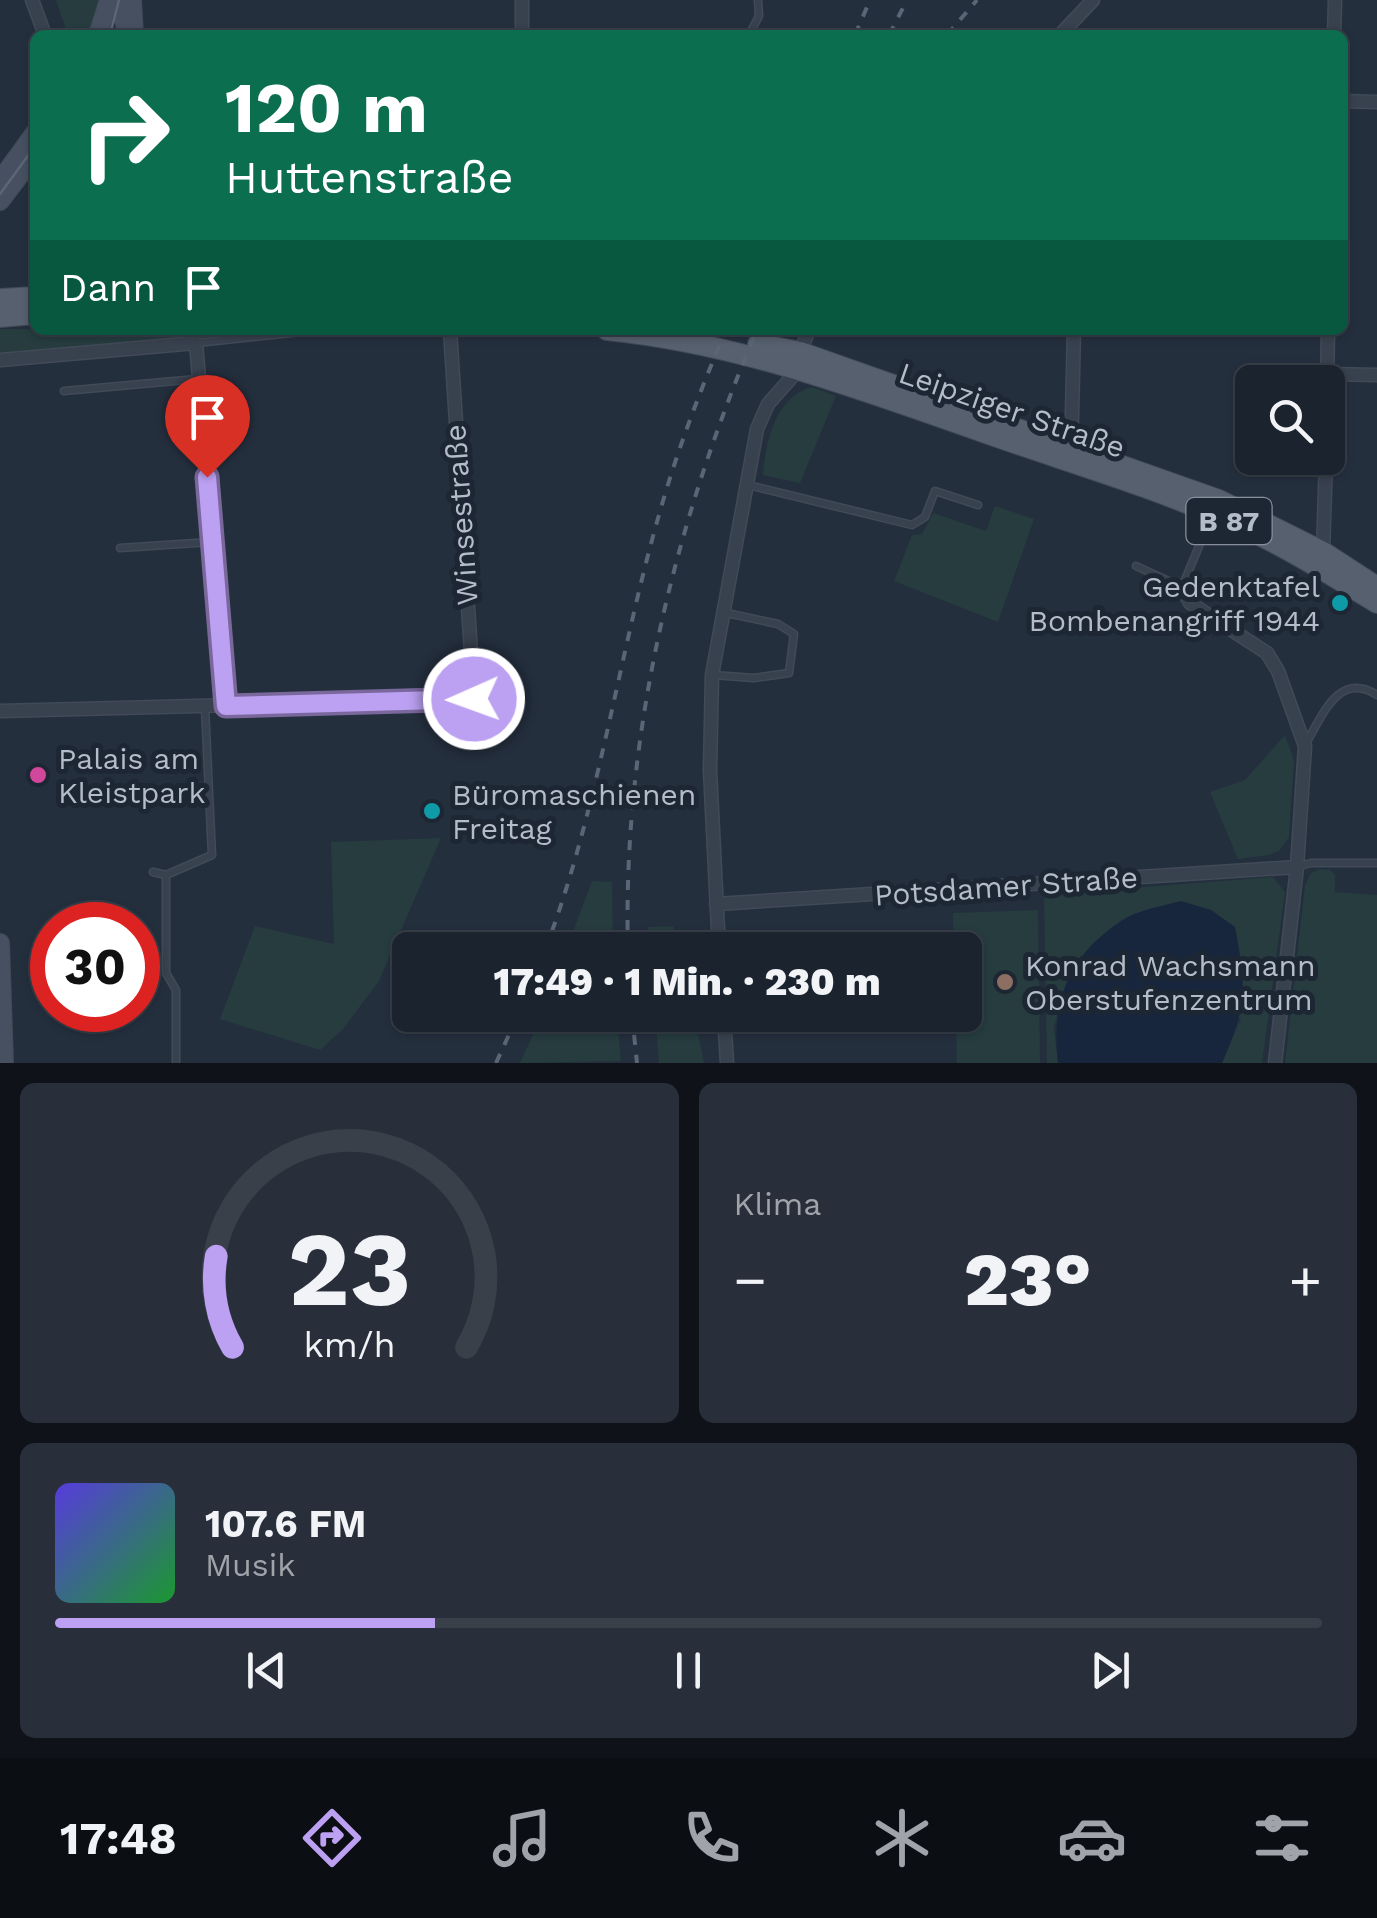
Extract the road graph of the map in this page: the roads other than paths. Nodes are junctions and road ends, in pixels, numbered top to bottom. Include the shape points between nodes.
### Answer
1 (32, 0) edge
2 (109, 0) edge
3 (118, 0) edge
4 (132, 0) edge
5 (522, 0) edge
6 (758, 0) edge
7 (1093, 0) edge
8 (1335, 0) edge
9 (44, 30) edge
10 (101, 30) edge
11 (127, 30) edge
12 (129, 30) edge
13 (522, 30) edge
14 (751, 30) edge
15 (1065, 30) edge
16 (1334, 30) edge
17 (1348, 101) edge
18 (1377, 102) edge
19 (30, 140) edge
20 (30, 162) edge
21 (0, 181) edge
22 (0, 201) edge
23 (30, 296) edge
24 (0, 299) edge
25 (30, 314) edge
26 (0, 317) edge
27 (272, 335) edge
28 (450, 335) edge
29 (649, 335) edge
30 (706, 335) edge
31 (808, 335) edge
32 (1074, 335) edge
33 (1328, 335) edge
34 (196, 343) junction
35 (0, 360) edge
36 (800, 360) junction
37 (1327, 365) edge
38 (1377, 376) edge
39 (1345, 377) edge
40 (199, 379) junction
41 (64, 391) dead end
42 (1071, 454) junction
43 (1325, 475) edge
44 (747, 484) junction
45 (978, 506) dead end
46 (1213, 514) junction
47 (213, 542) junction
48 (120, 548) dead end
49 (1323, 552) junction
50 (1136, 566) dead end
51 (1377, 586) edge
52 (1182, 587) junction
53 (1377, 604) edge
54 (721, 612) junction
55 (712, 674) junction
56 (1377, 695) edge
57 (226, 706) junction
58 (205, 707) junction
59 (0, 710) edge
60 (1305, 746) junction
61 (1377, 862) edge
62 (1297, 867) junction
63 (153, 872) dead end
64 (166, 875) junction
65 (716, 904) junction
66 (718, 932) edge
67 (0, 943) edge
68 (725, 1032) edge
69 (4, 1063) edge
70 (176, 1063) edge
71 (727, 1063) edge
72 (1275, 1063) edge

1 - 9 street
2 - 10 street
3 - 11 street
4 - 12 street
5 - 13 street
6 - 14 lane
7 - 15 street
8 - 16 street
17 - 18 street
19 - 21 street
20 - 22 street
23 - 24 main road
25 - 26 main road
27 - 34 lane
28 - 57 street, Winsestraße via 474,699
29 - 36 main road, Leipziger Straße / B 87
30 - 36 main road, Leipziger Straße / B 87
31 - 36 street
32 - 42 street
33 - 37 street
34 - 35 street
34 - 40 street
36 - 42 main road, Leipziger Straße / B 87
36 - 44 street via 757,429
38 - 39 street
40 - 41 lane
40 - 47 street
42 - 46 main road, Leipziger Straße / B 87
42 - 49 main road, Leipziger Straße / B 87 via 1219,500
43 - 49 street
44 - 45 lane via 912,524 925,517 935,491
44 - 54 street
46 - 52 lane
46 - 53 main road, Leipziger Straße / B 87
47 - 48 lane
47 - 57 street
49 - 51 main road, Leipziger Straße / B 87
50 - 52 lane
52 - 60 street via 1190,604 1267,653
54 - 55 street
54 - 55 lane via 794,634 789,673
55 - 65 street
56 - 60 lane via 1364,687 1344,689
57 - 58 street
58 - 59 street
58 - 64 lane via 212,854
60 - 62 street
61 - 62 lane
62 - 65 street, Potsdamer Straße
62 - 72 street
63 - 64 lane
64 - 70 lane via 166,972 176,990
65 - 66 street
67 - 69 street
68 - 71 street

